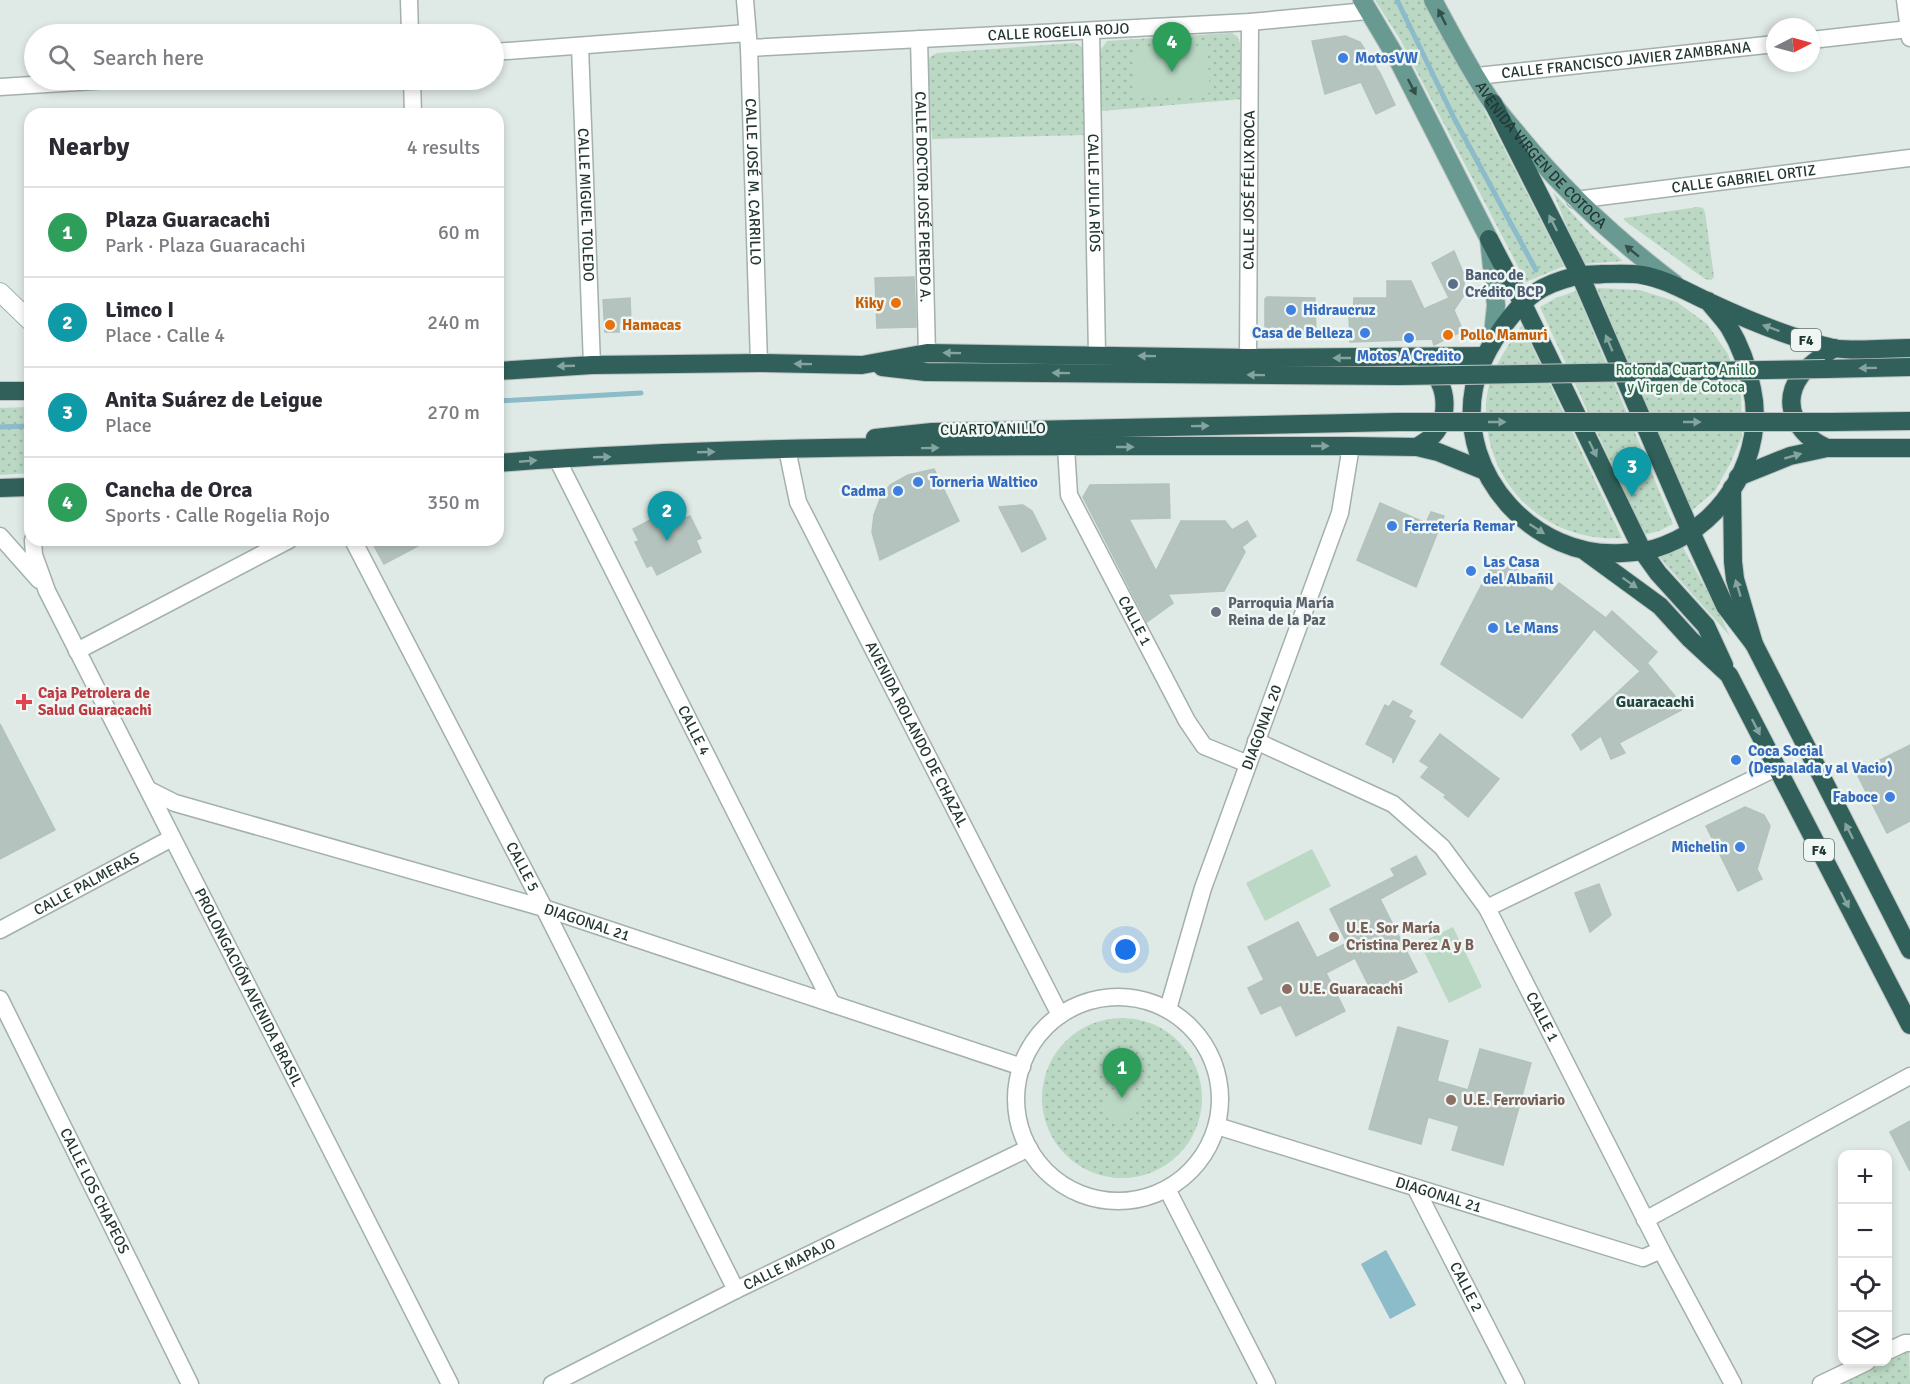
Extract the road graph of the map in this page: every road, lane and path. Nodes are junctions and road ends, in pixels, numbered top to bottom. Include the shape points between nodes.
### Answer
1 (409, 0) edge
2 (745, 0) edge
3 (1433, 0) edge
4 (1905, 0) edge
5 (1365, 6) edge
6 (1250, 22) junction
7 (410, 24) edge
8 (1091, 31) junction
9 (1909, 34) edge
10 (919, 39) junction
11 (1820, 39) edge
12 (748, 41) junction
13 (1766, 45) edge
14 (580, 46) junction
15 (504, 51) edge
16 (1477, 76) junction
17 (24, 85) edge
18 (0, 87) edge
19 (412, 90) edge
20 (1493, 103) junction
21 (413, 108) edge
22 (1910, 158) edge
23 (1575, 200) junction
24 (1489, 239) junction
25 (1580, 275) junction
26 (1679, 287) junction
27 (0, 292) edge
28 (1708, 301) junction
29 (1522, 302) junction
30 (24, 315) edge
31 (1834, 348) junction
32 (1910, 348) edge
33 (1488, 350) junction
34 (927, 353) junction
35 (1097, 356) junction
36 (1248, 358) junction
37 (759, 363) junction
38 (592, 365) junction
39 (862, 365) junction
40 (1399, 367) junction
41 (1910, 368) edge
42 (504, 371) edge
43 (0, 391) edge
44 (24, 391) edge
45 (1910, 421) edge
46 (1351, 446) junction
47 (1066, 447) junction
48 (1416, 447) junction
49 (1827, 448) junction
50 (1910, 448) edge
51 (787, 449) junction
52 (557, 459) junction
53 (504, 463) edge
54 (1485, 471) junction
55 (1735, 483) junction
56 (24, 487) edge
57 (0, 488) edge
58 (1690, 532) junction
59 (0, 536) edge
60 (33, 546) edge
61 (278, 546) edge
62 (356, 546) edge
63 (1582, 549) junction
64 (1643, 552) junction
65 (47, 591) junction
66 (1754, 644) junction
67 (78, 651) junction
68 (1729, 675) junction
69 (1256, 741) junction
70 (1248, 764) junction
71 (1776, 768) junction
72 (149, 790) junction
73 (172, 838) junction
74 (544, 908) junction
75 (1487, 908) junction
76 (0, 930) edge
77 (1910, 950) edge
78 (0, 999) edge
79 (832, 1004) junction
80 (1168, 1009) junction
81 (1060, 1015) junction
82 (1910, 1025) edge
83 (1022, 1067) junction
84 (1910, 1076) edge
85 (1217, 1126) junction
86 (1029, 1148) junction
87 (1167, 1189) junction
88 (1416, 1189) junction
89 (1645, 1220) junction
90 (1661, 1250) junction
91 (736, 1290) junction
92 (1910, 1343) edge
93 (1892, 1350) edge
94 (1859, 1366) edge
95 (190, 1384) edge
96 (450, 1384) edge
97 (552, 1384) edge
98 (1267, 1384) edge
99 (1516, 1384) edge
100 (1733, 1384) edge
101 (1821, 1384) edge

1 - 7 street
2 - 12 street, CALLE JOSÉ M. CARRILLO
16 -> 3 main road, AVENIDA VIRGEN DE COTOCA
4 - 9 street
5 - 6 street, CALLE ROGELIA ROJO
5 -> 24 main road via 1400,62
6 - 8 street, CALLE ROGELIA ROJO
6 - 36 street, CALLE JOSÉ FÉLIX ROCA
8 - 10 street, CALLE ROGELIA ROJO
8 - 35 street, CALLE JULIA RÍOS
9 - 11 street
10 - 12 street, CALLE ROGELIA ROJO
10 - 34 street, CALLE DOCTOR JOSÉ PEREDO A.
12 - 14 street, CALLE ROGELIA ROJO
12 - 37 street, CALLE JOSÉ M. CARRILLO
13 - 16 street, CALLE FRANCISCO JAVIER ZAMBRANA
14 - 15 street, CALLE ROGELIA ROJO
14 - 38 street, CALLE MIGUEL TOLEDO
16 - 20 main road, AVENIDA VIRGEN DE COTOCA
17 - 18 street
19 - 21 street
20 - 23 main road, AVENIDA VIRGEN DE COTOCA
25 -> 20 highway
22 - 23 street, CALLE GABRIEL ORTIZ
26 -> 23 main road, AVENIDA VIRGEN DE COTOCA via 1630,250
24 - 29 highway
24 - 33 main road via 1496,306
25 - 26 highway, F4 via 1643,275
25 - 29 highway, F4 via 1549,284
58 -> 25 highway
26 - 28 highway, F4
27 - 30 main road
31 -> 28 highway, F4 via 1754,322
28 - 55 highway, F4 via 1728,326 1743,357 1752,390 1753,438 1748,460
29 - 33 highway, F4
29 -> 64 highway
31 - 32 highway, F4
31 - 49 highway via 1801,375 1792,403 1802,432
33 - 40 highway
33 - 54 highway, F4 via 1474,389 1472,417
35 -> 34 highway
34 - 39 highway
36 -> 35 highway
40 -> 36 highway
37 - 38 highway
39 -> 37 highway
38 -> 42 highway
40 -> 39 highway via 926,372
41 -> 40 highway, bridge
40 - 48 highway via 1416,360 1430,369 1444,397 1439,427 1430,439
43 - 44 highway
51 -> 45 highway, bridge via 932,432 1397,422
47 -> 46 highway, CUARTO ANILLO
46 - 48 highway, CUARTO ANILLO
46 - 69 street, DIAGONAL 20 via 1340,513
51 -> 47 highway, CUARTO ANILLO
47 - 70 street, CALLE 1 via 1069,495 1187,721 1204,746
48 - 54 highway, CUARTO ANILLO
49 - 50 highway
55 -> 49 highway via 1790,456
52 -> 51 highway, CUARTO ANILLO
51 - 81 street, AVENIDA ROLANDO DE CHAZAL via 798,502
53 -> 52 highway, CUARTO ANILLO
52 - 79 street, CALLE 4
54 -> 63 highway, F4 via 1518,517 1552,539
55 - 58 highway, F4 via 1711,515
66 -> 55 highway, F4 via 1735,579
56 - 57 highway
58 - 64 highway, F4
58 - 66 highway via 1725,606
59 - 65 street, PROLONGACIÓN AVENIDA BRASIL
60 - 65 street, PROLONGACIÓN AVENIDA BRASIL
61 - 67 street
62 - 74 street, CALLE 5
63 - 64 highway, F4 via 1613,554
63 -> 68 highway, F4 via 1660,606
64 - 68 highway via 1706,626
65 - 67 street, PROLONGACIÓN AVENIDA BRASIL
77 -> 66 highway, F4
67 - 72 street, PROLONGACIÓN AVENIDA BRASIL
68 -> 71 highway, F4
69 - 70 street, DIAGONAL 20
69 - 75 street, CALLE 1 via 1393,804 1442,847
70 - 80 street, DIAGONAL 20 via 1203,888
71 - 75 street
71 -> 82 highway, F4
72 - 73 street, PROLONGACIÓN AVENIDA BRASIL
72 - 74 street, DIAGONAL 21 via 174,803
73 - 76 street, CALLE PALMERAS
73 - 96 street, PROLONGACIÓN AVENIDA BRASIL
74 - 79 street, DIAGONAL 21
74 - 91 street, CALLE 5
75 - 89 street, CALLE 1
78 - 95 street, CALLE LOS CHAPEOS
79 - 83 street, DIAGONAL 21
80 - 81 street via 1141,999 1113,996 1085,1002
80 - 85 street via 1194,1030 1213,1059 1220,1093
81 - 83 street via 1043,1029
83 - 86 street via 1018,1113
84 - 89 street
85 - 87 street via 1206,1152 1189,1173
85 - 88 street, DIAGONAL 21
86 - 87 street via 1045,1170 1090,1197 1116,1202 1143,1199
86 - 91 street, CALLE MAPAJO
87 - 98 street
88 - 90 street, DIAGONAL 21 via 1643,1258
88 - 99 street, CALLE 2
89 - 90 street, CALLE 1
90 - 100 street, CALLE 1
91 - 97 street, CALLE MAPAJO
92 - 93 street
94 - 101 street

